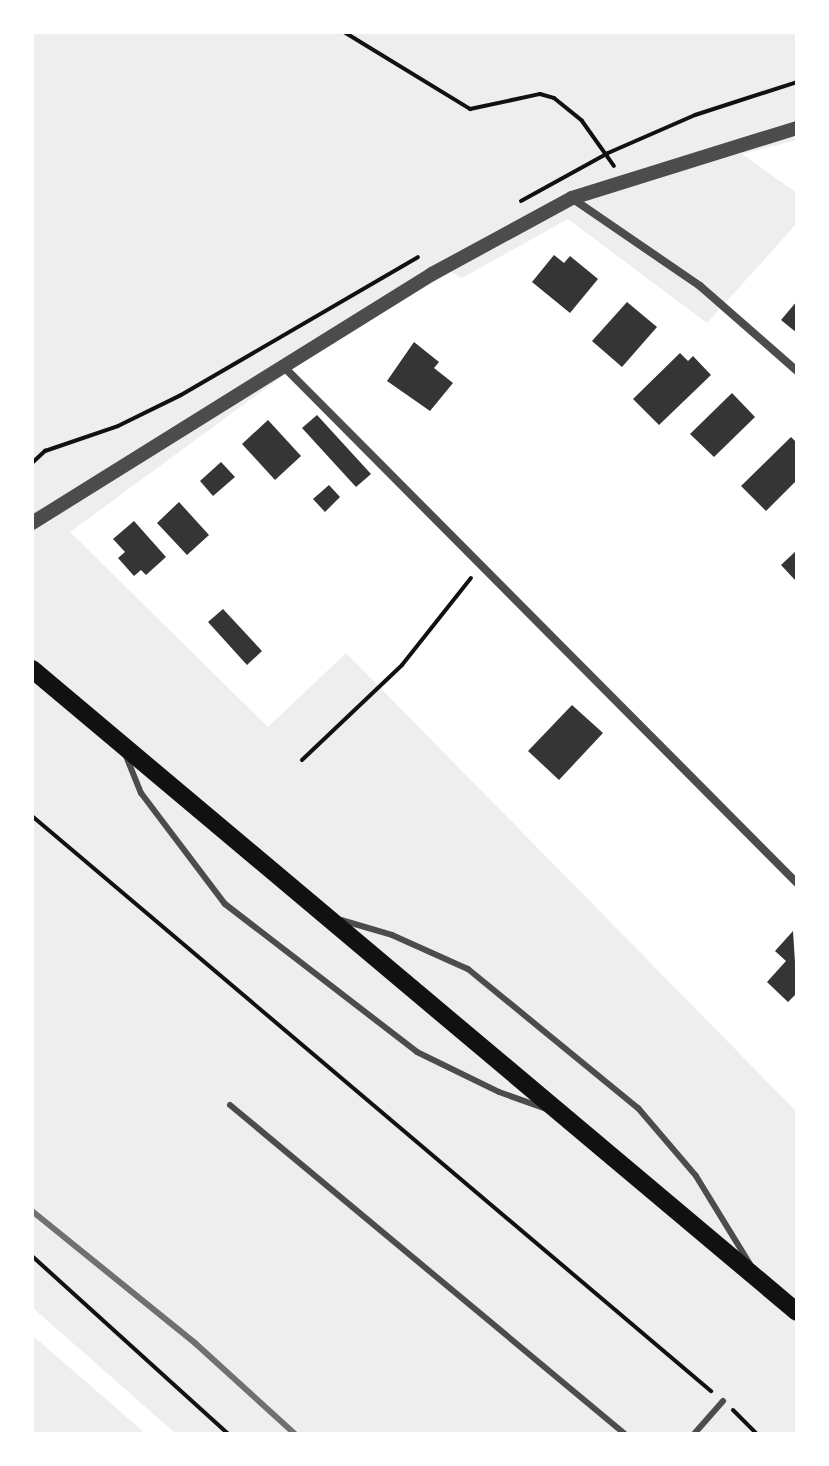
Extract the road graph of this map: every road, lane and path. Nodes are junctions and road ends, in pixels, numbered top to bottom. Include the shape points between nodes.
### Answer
1 (344, 32) edge
2 (797, 128) edge
3 (621, 179) junction
4 (572, 198) junction
5 (282, 365) junction
6 (797, 371) edge
7 (32, 523) edge
8 (482, 563) junction
9 (32, 669) edge
10 (120, 741) junction
11 (302, 760) dead end
12 (32, 816) edge
13 (797, 883) edge
14 (325, 916) junction
15 (230, 1105) dead end
16 (566, 1115) junction
17 (32, 1256) edge
18 (758, 1277) junction
19 (797, 1312) edge
20 (723, 1401) junction
21 (228, 1434) edge
22 (625, 1434) edge
23 (694, 1434) edge
24 (757, 1434) edge

1 - 3 path via 470,109 540,94 554,98 591,132
2 - 3 street
3 - 4 street
4 - 5 street via 432,274
4 - 6 street via 700,286
5 - 7 street
5 - 8 street
8 - 11 path via 402,665
8 - 13 street
9 - 10 main road
10 - 14 main road
10 - 16 lane via 141,793 225,904 417,1052 499,1092
12 - 20 path
14 - 16 main road
14 - 18 lane via 392,935 468,969 638,1108 696,1176
15 - 22 lane
16 - 18 main road
17 - 21 path
18 - 19 main road
20 - 23 lane
20 - 24 path

